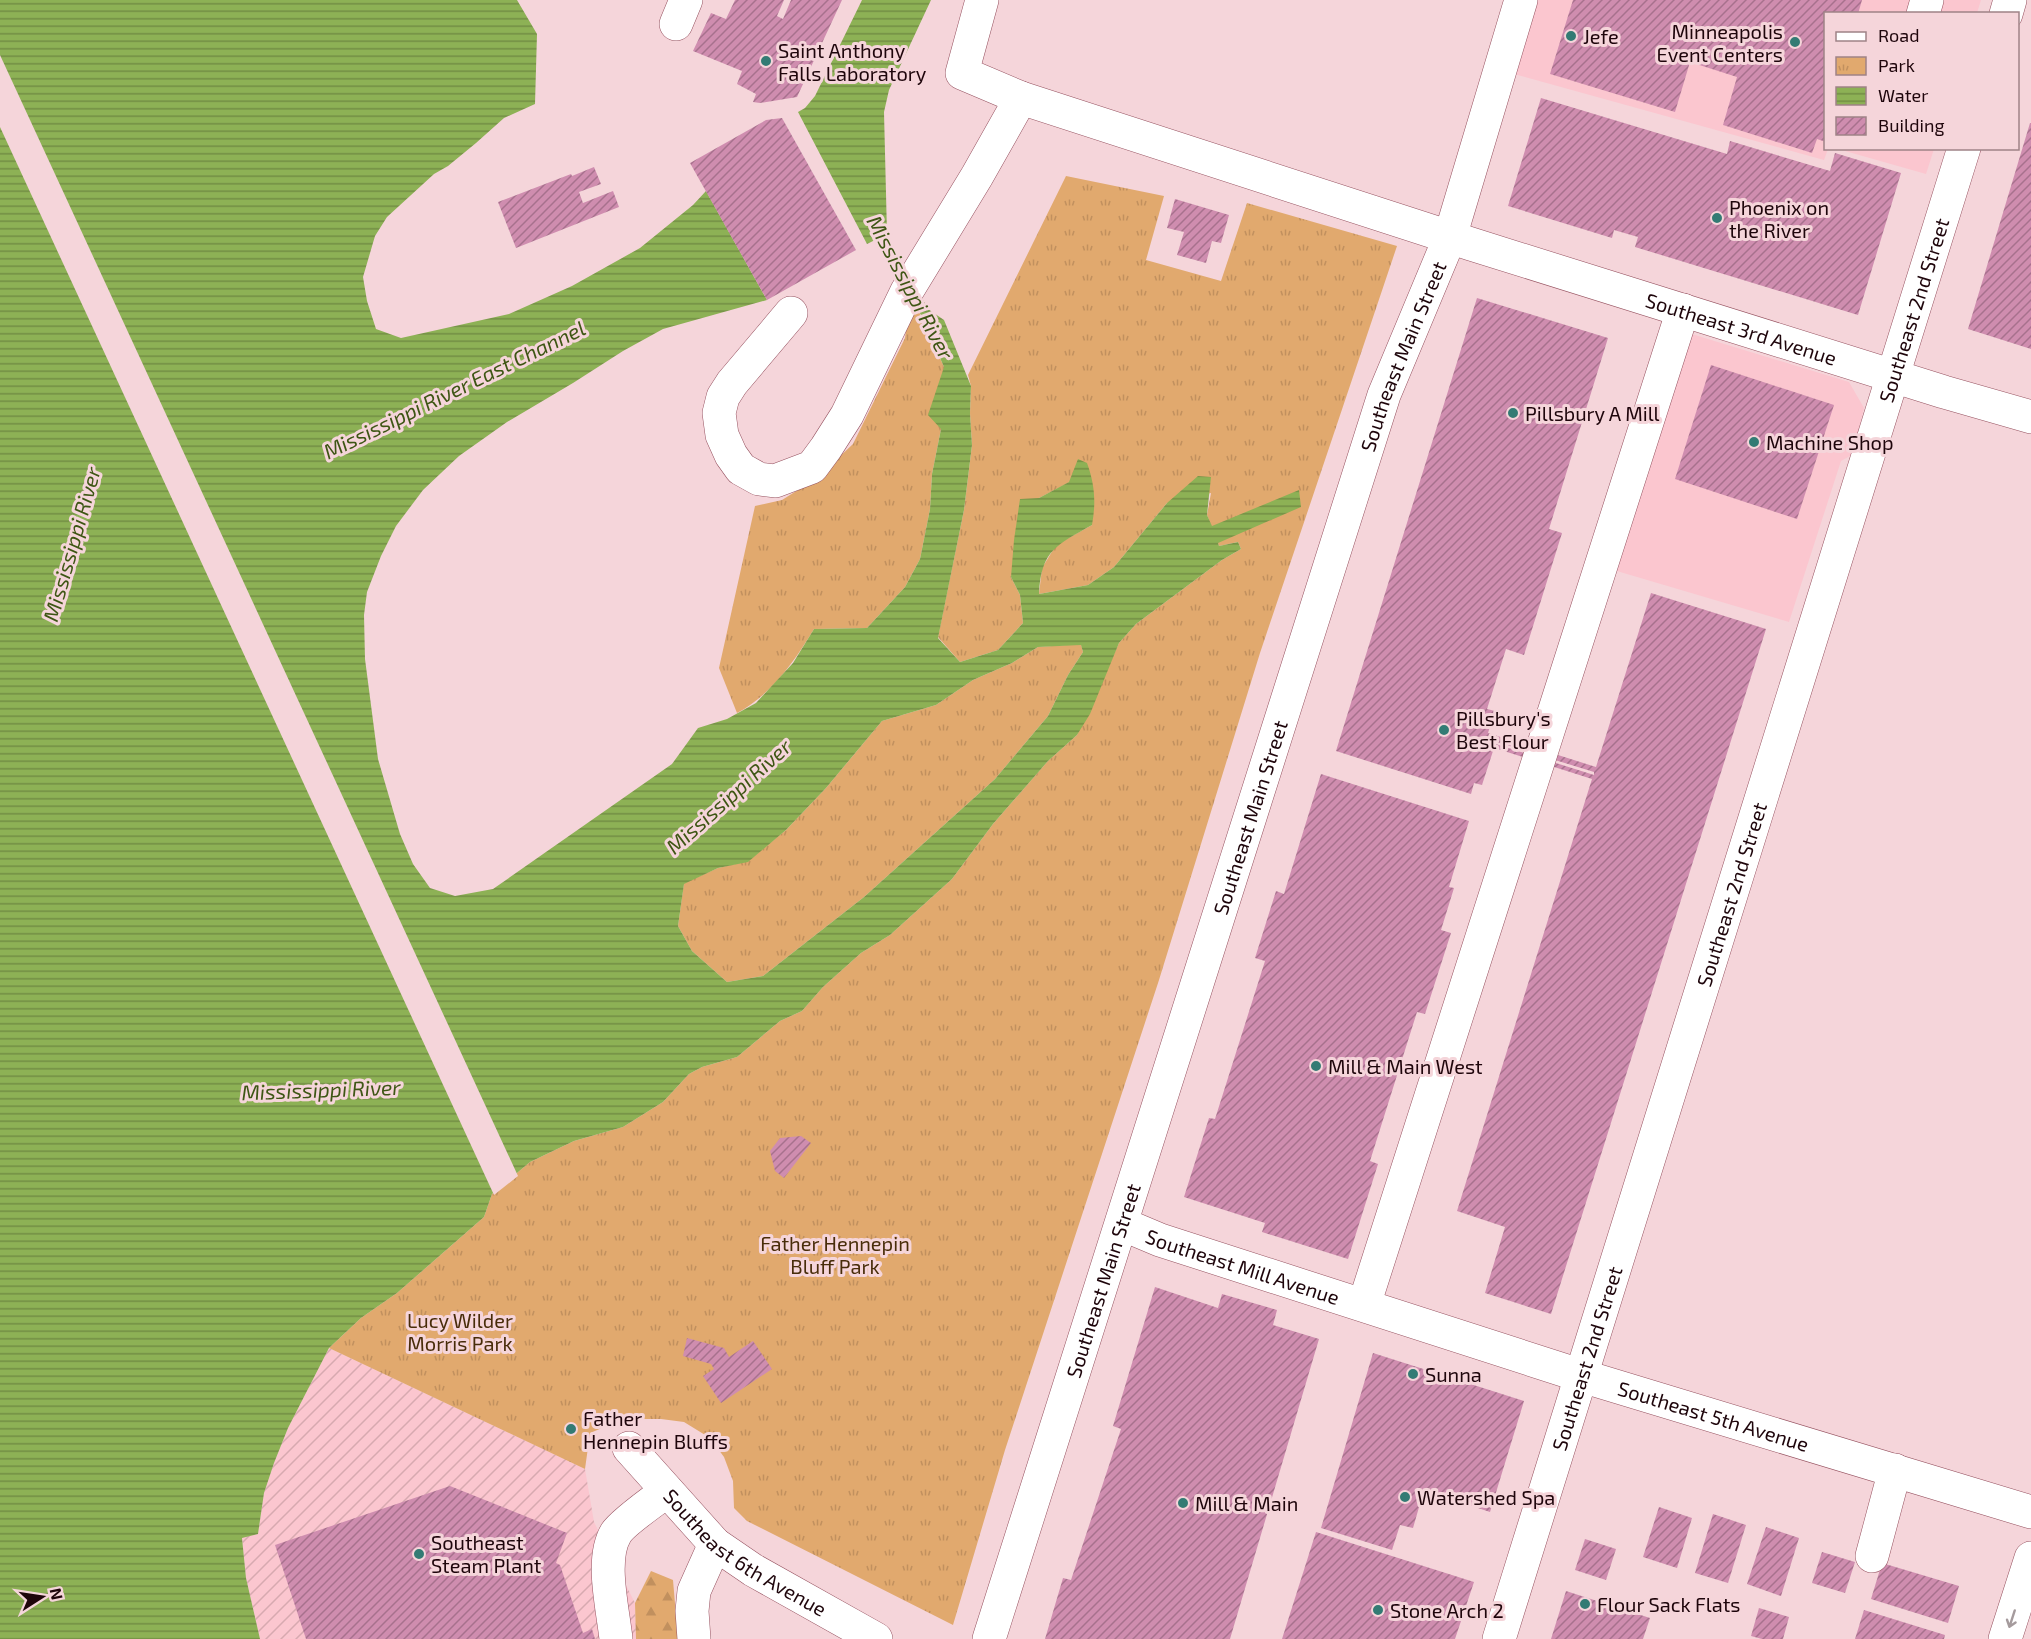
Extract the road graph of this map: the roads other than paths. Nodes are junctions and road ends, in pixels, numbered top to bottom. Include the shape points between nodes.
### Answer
1 (982, 0) edge
2 (1521, 0) edge
3 (1021, 98) junction
4 (1963, 150) edge
5 (1450, 237) junction
6 (1683, 310) junction
7 (791, 313) dead end
8 (1894, 376) junction
9 (2031, 417) edge
10 (1122, 1224) junction
11 (1364, 1305) junction
12 (1582, 1376) junction
13 (629, 1448) dead end
14 (1895, 1470) junction
15 (667, 1491) junction
16 (2031, 1512) edge
17 (716, 1544) junction
18 (1872, 1556) dead end
19 (2031, 1558) edge
20 (616, 1639) edge
21 (694, 1639) edge
22 (876, 1639) edge
23 (989, 1639) edge
24 (1498, 1639) edge
25 (2005, 1639) edge

1 - 3 street, Southeast 3rd Avenue via 962,73
2 - 5 street, Southeast Main Street
3 - 5 street, Southeast 3rd Avenue
3 - 7 street via 910,286 847,415 812,467 775,481 759,479 741,470 731,455 722,435 719,413 732,383
4 - 8 street, Southeast 2nd Street
5 - 6 street, Southeast 3rd Avenue
5 - 10 street, Southeast Main Street via 1384,395
6 - 8 street, Southeast 3rd Avenue
6 - 11 street
8 - 9 street, Southeast 3rd Avenue
8 - 12 street, Southeast 2nd Street
10 - 11 street, Southeast Mill Avenue via 1160,1240
10 - 23 street, Southeast Main Street
11 - 12 street, Southeast 5th Avenue
12 - 14 street, Southeast 5th Avenue
12 - 24 street, Southeast 2nd Street
13 - 15 street, Southeast 6th Avenue
14 - 16 street, Southeast 5th Avenue
14 - 18 street
15 - 17 street, Southeast 6th Avenue
15 - 20 street via 617,1531 608,1553
17 - 21 street via 694,1591
17 - 22 street, Southeast 6th Avenue via 753,1570
19 -> 25 street

